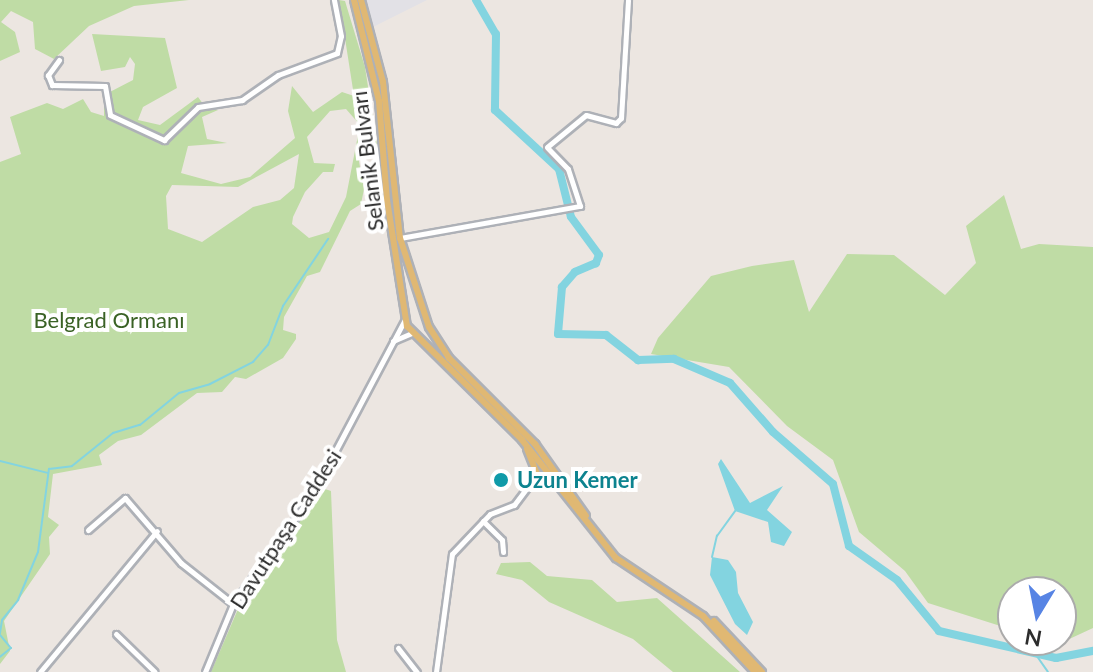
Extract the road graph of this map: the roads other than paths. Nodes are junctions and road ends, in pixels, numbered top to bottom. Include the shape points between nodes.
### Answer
1 (334, 0) edge
2 (354, 0) edge
3 (361, 0) edge
4 (628, 0) edge
5 (59, 60) dead end
6 (400, 238) junction
7 (423, 313) junction
8 (405, 319) junction
9 (429, 327) junction
10 (412, 333) junction
11 (390, 345) junction
12 (522, 440) junction
13 (549, 468) junction
14 (537, 474) junction
15 (483, 521) junction
16 (88, 530) dead end
17 (157, 531) junction
18 (503, 552) dead end
19 (233, 604) junction
20 (709, 619) junction
21 (116, 634) dead end
22 (398, 648) dead end
23 (40, 672) edge
24 (155, 672) edge
25 (205, 672) edge
26 (417, 672) edge
27 (436, 672) edge
28 (755, 672) edge
29 (762, 672) edge

1 - 5 street via 341,36 337,53 278,75 242,100 198,107 164,140 110,115 105,86 52,85 48,75
2 - 8 main road, Selanik Bulvarı via 379,101
3 - 6 main road, Selanik Bulvarı via 385,93
4 - 6 street via 621,118 616,123 586,115 547,147 568,169 577,206
6 - 7 main road, Selanik Bulvarı
7 - 8 main road
7 - 9 main road, Selanik Bulvarı
8 - 10 main road, Selanik Bulvarı
8 - 11 street, Davutpaşa Caddesi
9 - 10 main road
9 - 13 main road, Selanik Bulvarı via 444,353
10 - 11 street
10 - 12 main road, Selanik Bulvarı
11 - 19 street, Davutpaşa Caddesi via 312,495
12 - 13 main road, Selanik Bulvarı
12 - 14 main road
13 - 14 main road
13 - 20 main road via 616,558
14 - 15 street via 514,505
15 - 18 street via 502,540
15 - 27 street via 452,554
16 - 17 street via 125,498
17 - 19 street via 181,563
17 - 23 street
19 - 25 street, Davutpaşa Caddesi
20 - 28 main road
20 - 29 main road
21 - 24 street
22 - 26 street

